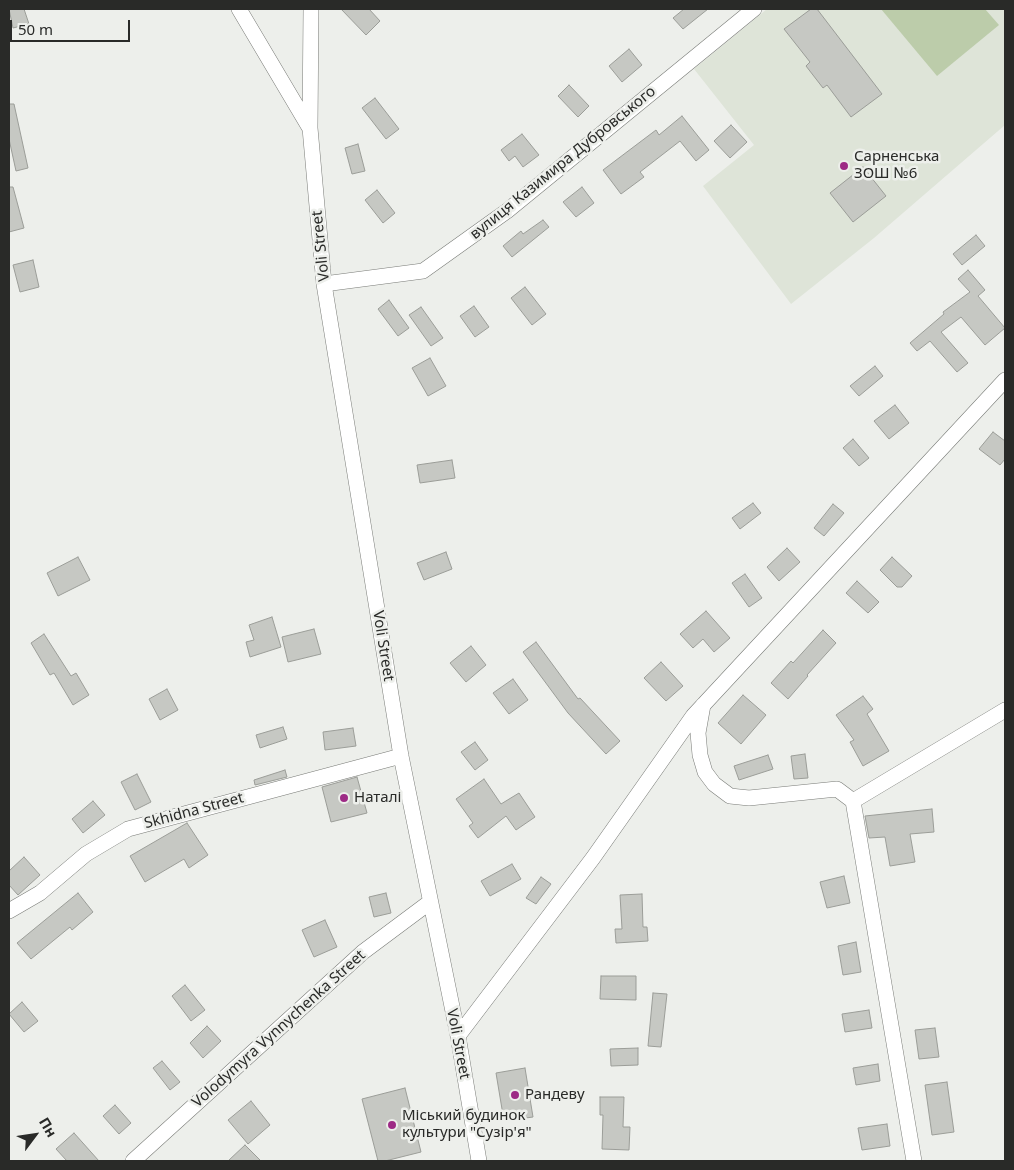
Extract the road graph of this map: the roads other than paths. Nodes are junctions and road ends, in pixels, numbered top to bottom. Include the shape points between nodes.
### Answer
1 (239, 9) edge
2 (311, 9) edge
3 (754, 9) edge
4 (310, 128) junction
5 (324, 284) junction
6 (1005, 380) edge
7 (703, 705) junction
8 (1005, 710) edge
9 (401, 756) junction
10 (853, 801) junction
11 (430, 902) junction
12 (9, 912) edge
13 (458, 1036) junction
14 (133, 1161) edge
15 (479, 1161) edge
16 (914, 1161) edge

1 - 4 street
2 - 4 street, Voli Street
3 - 5 street, вулиця Казимира Дубровського via 507,211 423,271
4 - 5 street, Voli Street
5 - 9 street, Voli Street
6 - 7 street
7 - 10 street via 698,733 705,772 730,796 749,798 837,789
7 - 13 street via 593,858
8 - 10 street
9 - 11 street, Voli Street
9 - 12 street, Skhidna Street via 128,829 86,854 40,893
10 - 16 street
11 - 13 street, Voli Street
11 - 14 street, Volodymyra Vynnychenka Street via 363,952
13 - 15 street, Voli Street

